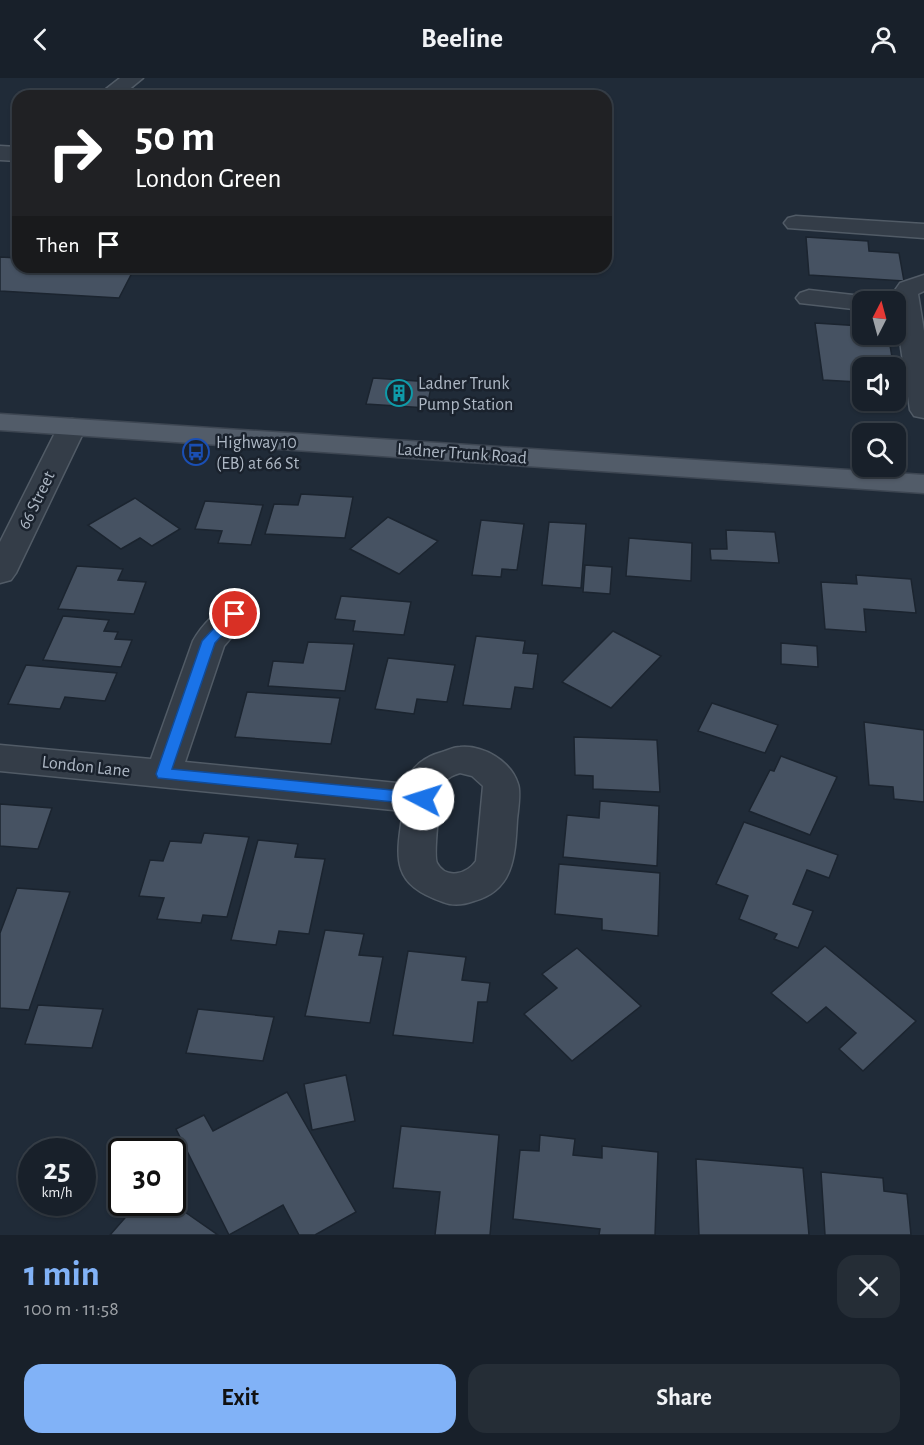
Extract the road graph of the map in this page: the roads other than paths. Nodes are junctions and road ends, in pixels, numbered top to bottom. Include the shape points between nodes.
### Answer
1 (133, 78) edge
2 (116, 90) edge
3 (796, 223) dead end
4 (924, 231) edge
5 (924, 282) edge
6 (906, 292) edge
7 (809, 298) dead end
8 (852, 301) edge
9 (906, 330) edge
10 (924, 410) edge
11 (0, 422) edge
12 (72, 427) junction
13 (924, 484) edge
14 (0, 573) edge
15 (235, 614) dead end
16 (0, 758) edge
17 (163, 774) junction
18 (423, 799) dead end

1 - 2 street
3 - 4 street
5 - 6 street
7 - 8 street
9 - 10 street
11 - 12 main road, Ladner Trunk Road
12 - 13 main road, Ladner Trunk Road
12 - 14 street, 66 Street
15 - 17 street via 209,641
16 - 17 street, London Lane
17 - 18 street, London Lane

